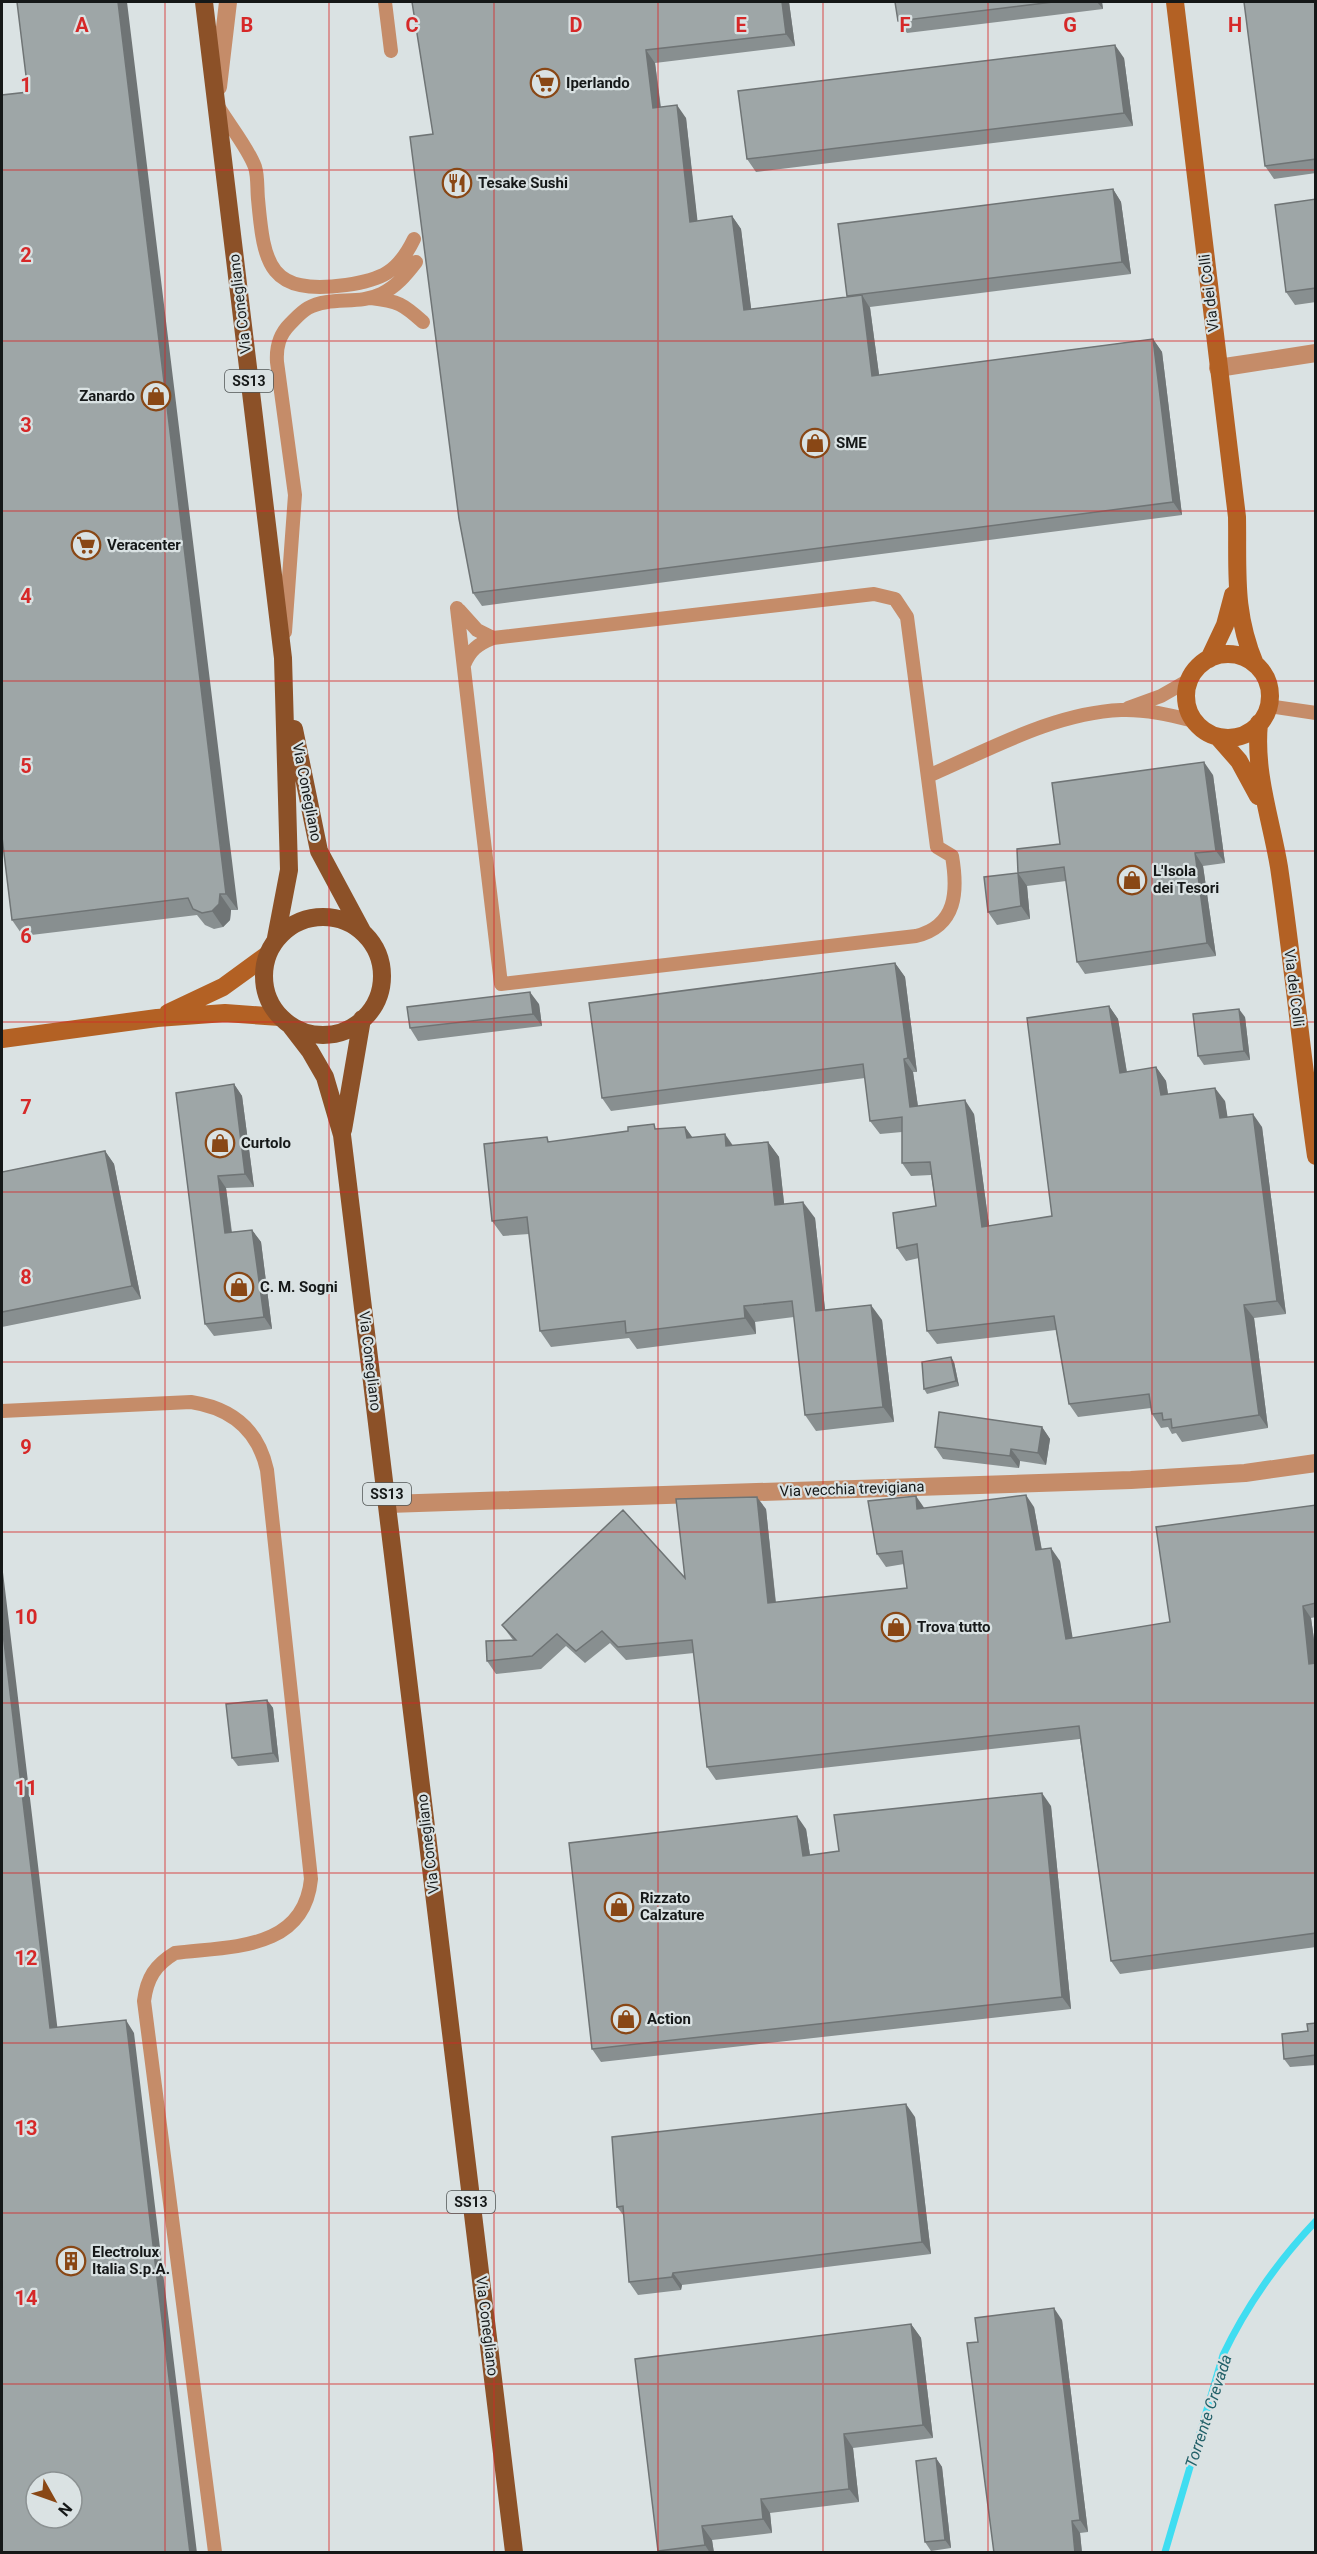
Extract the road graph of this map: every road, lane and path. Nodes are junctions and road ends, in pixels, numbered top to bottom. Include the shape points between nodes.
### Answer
1 (204, 2) edge
2 (228, 2) edge
3 (385, 2) edge
4 (1175, 2) edge
5 (391, 51) dead end
6 (216, 104) junction
7 (414, 239) dead end
8 (416, 262) dead end
9 (369, 298) junction
10 (423, 322) dead end
11 (1316, 353) edge
12 (1218, 368) junction
13 (1236, 585) junction
14 (493, 638) junction
15 (283, 658) junction
16 (1209, 659) junction
17 (1255, 664) junction
18 (464, 665) junction
19 (285, 678) junction
20 (1189, 680) junction
21 (1268, 706) junction
22 (1123, 709) junction
23 (1316, 713) edge
24 (1194, 720) junction
25 (1259, 723) junction
26 (1218, 737) junction
27 (928, 776) junction
28 (1269, 820) junction
29 (363, 932) junction
30 (276, 939) junction
31 (267, 956) junction
32 (157, 1018) junction
33 (362, 1019) junction
34 (285, 1021) junction
35 (2, 1039) edge
36 (342, 1135) junction
37 (1316, 1156) edge
38 (2, 1411) edge
39 (1316, 1463) edge
40 (388, 1504) junction
41 (215, 2553) edge
42 (514, 2553) edge

1 - 6 main road, Via Conegliano / SS13
2 - 6 street
3 - 5 lane
4 - 12 street, Via dei Colli
6 - 7 lane via 255,168 264,248 268,261 287,281 322,288 376,279 399,264
6 - 15 main road, Via Conegliano / SS13
8 - 9 lane via 397,283
9 - 10 lane via 395,301
9 - 15 lane via 308,308 286,328 277,348 295,495
11 - 12 street
12 - 13 street, Via dei Colli via 1237,517
13 - 16 street, Via dei Colli via 1225,626
13 - 17 street, Via dei Colli via 1245,638
14 - 18 lane via 469,653
14 - 18 lane via 477,630 457,608
14 - 27 lane via 885,595 895,599 907,617
15 - 19 main road, Via Conegliano / SS13
16 - 17 street via 1233,655
16 - 20 street, Via dei Colli
17 - 21 street, Via dei Colli via 1268,683
18 - 27 lane via 501,984 916,936 929,931 947,915 956,885 952,856 937,847
19 - 29 main road, Via Conegliano / SS13 via 319,851
19 - 30 main road, Via Conegliano / SS13 via 289,870
20 - 22 lane via 1161,696
20 - 24 street via 1186,694
21 - 23 lane
21 - 25 street, Via dei Colli
22 - 24 lane
22 - 27 lane via 1063,720
24 - 26 street, Via dei Colli via 1200,728
25 - 26 street via 1241,736
25 - 28 street, Via dei Colli via 1258,758
26 - 28 street, Via dei Colli via 1248,774
28 - 37 street, Via dei Colli via 1279,866
29 - 30 main road via 347,921 328,916 309,918
29 - 33 main road via 375,948 381,966 381,986 375,1004
30 - 31 main road
31 - 32 street via 223,987
31 - 34 main road via 265,988 270,1004
32 - 34 street via 225,1013
32 - 35 street
33 - 34 main road via 346,1030 327,1035 308,1033
33 - 36 main road, Via Conegliano / SS13
34 - 36 main road, Via Conegliano / SS13 via 325,1077
36 - 40 main road, Via Conegliano / SS13
38 - 41 lane via 191,1402 206,1405 220,1409 247,1428 257,1440 267,1470 311,1879 309,1893 292,1924 278,1934 259,1942 175,1953 163,1960 146,1985 144,2001
39 - 40 street, Via vecchia trevigiana via 1245,1473 1131,1480
40 - 42 main road, Via Conegliano / SS13

